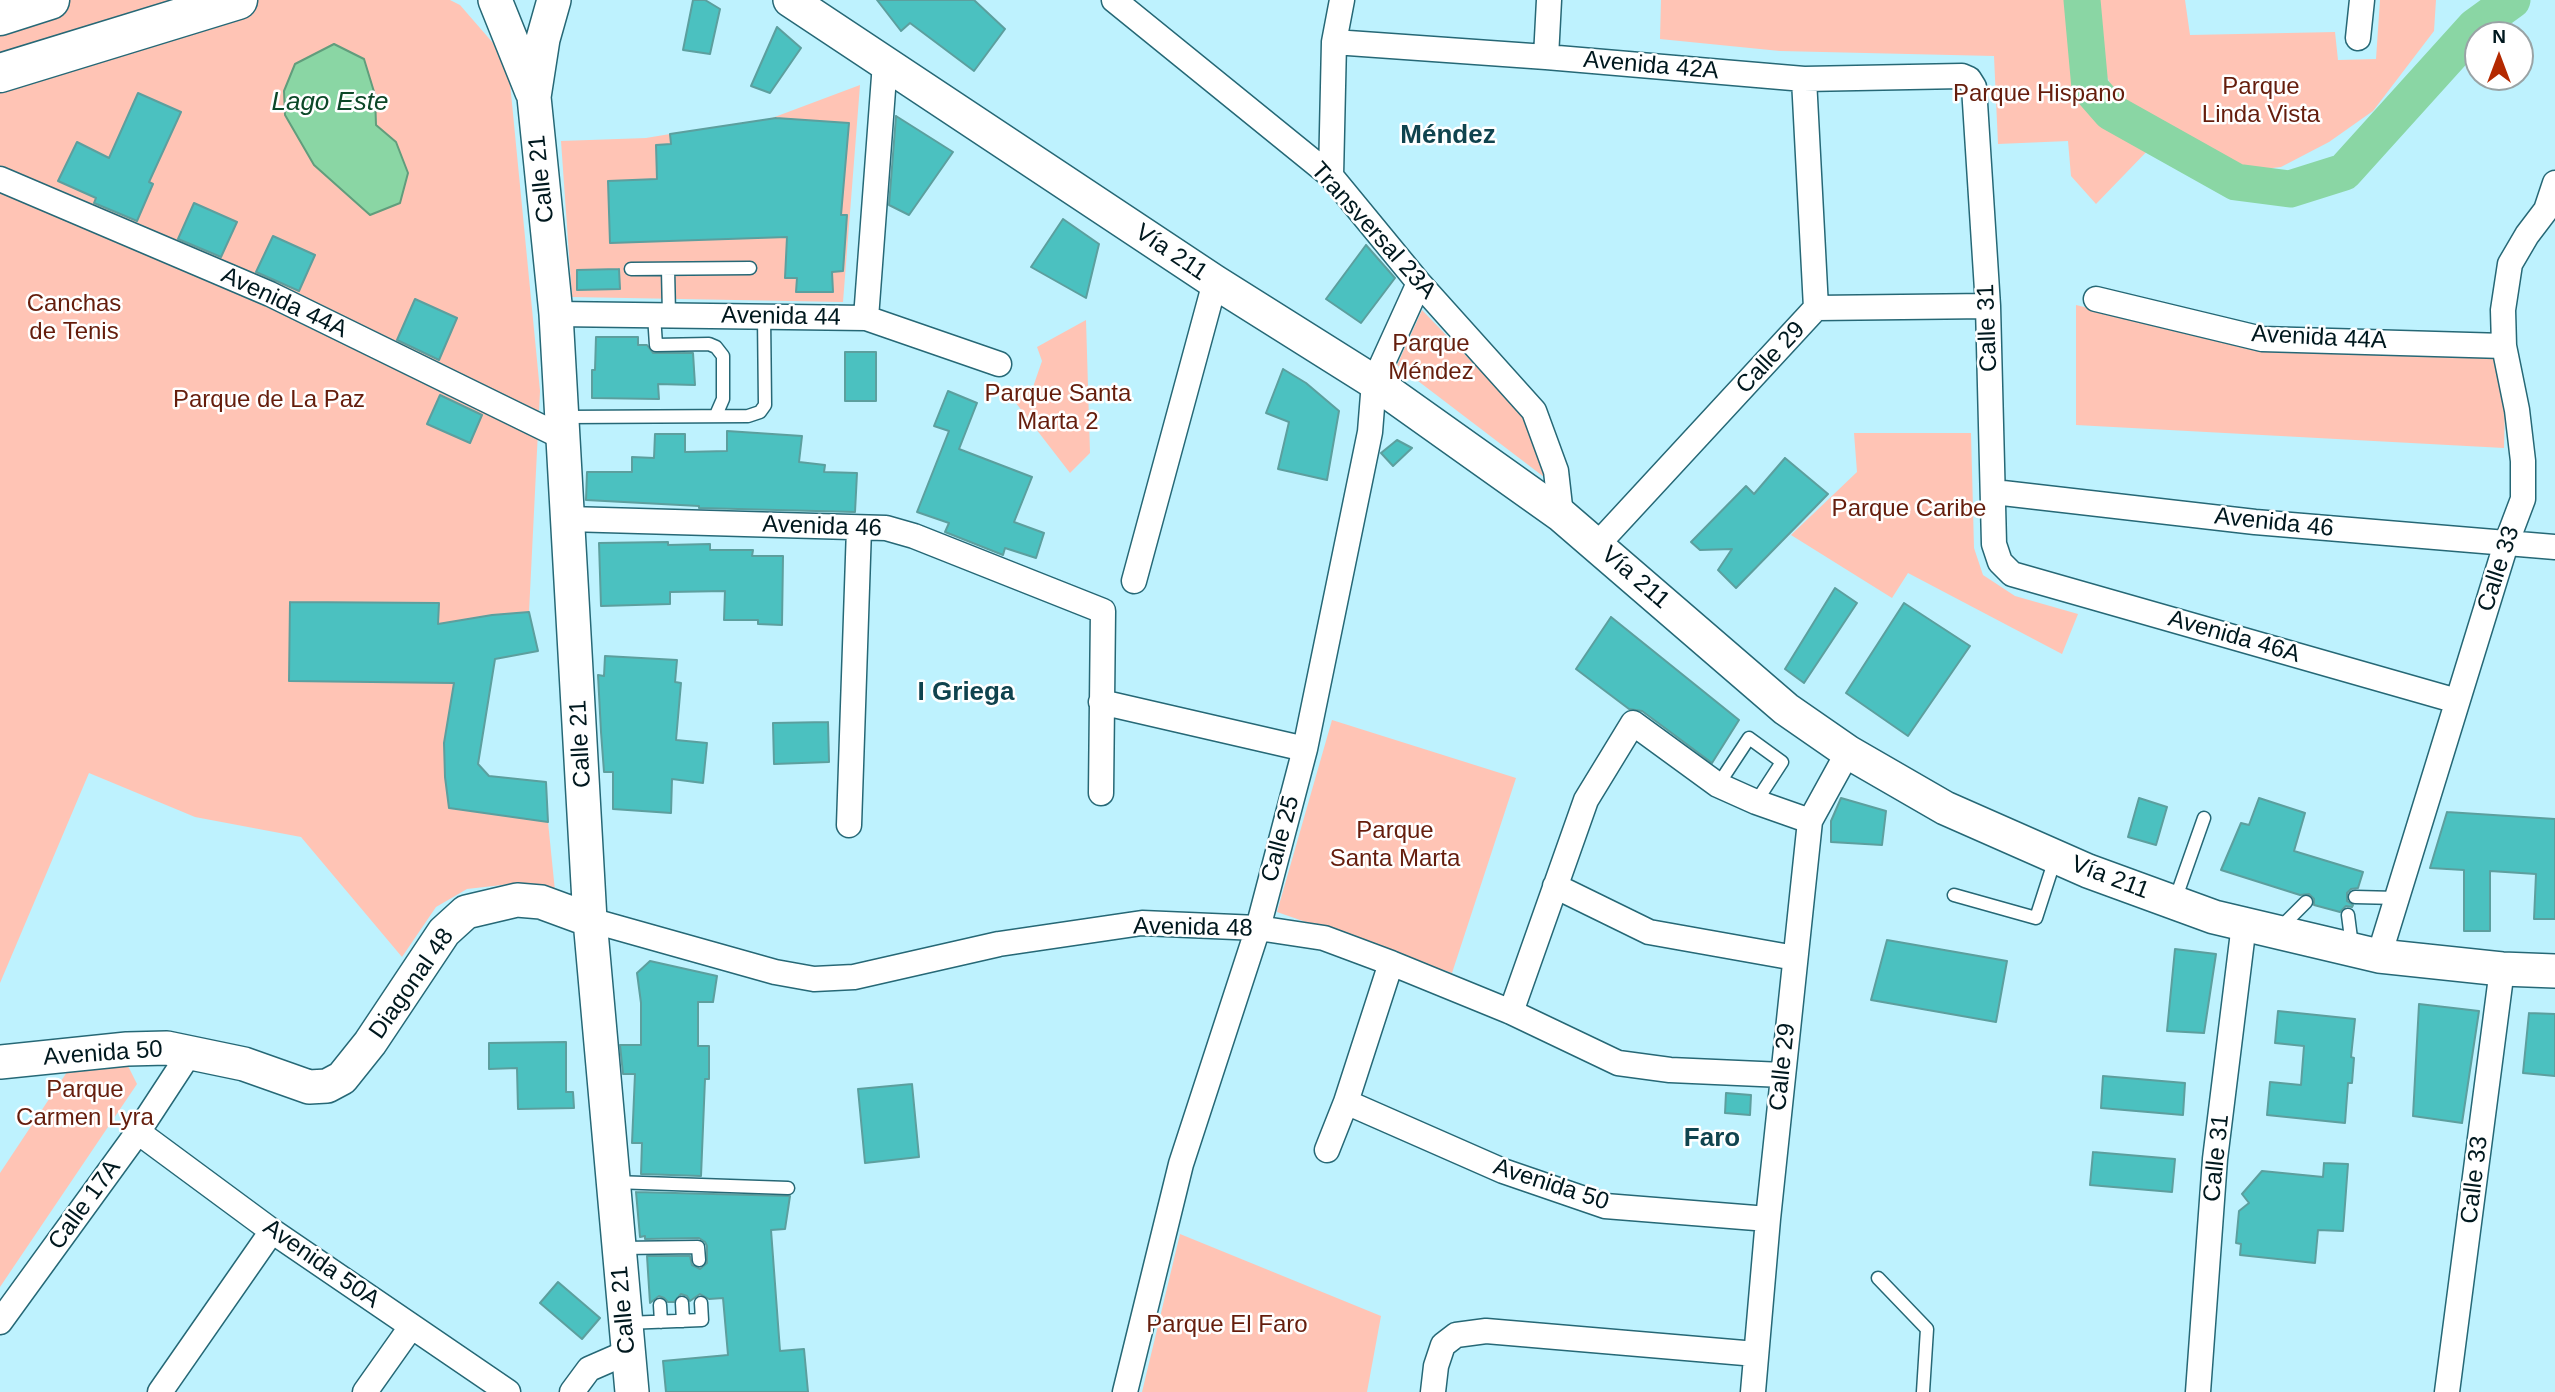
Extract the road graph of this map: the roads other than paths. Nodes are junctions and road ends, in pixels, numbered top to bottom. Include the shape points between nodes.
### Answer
1 (152, 0) edge
2 (236, 0) edge
3 (495, 0) edge
4 (554, 0) edge
5 (790, 0) edge
6 (1114, 0) edge
7 (1342, 0) edge
8 (1549, 0) edge
9 (2362, 0) edge
10 (61, 14) edge
11 (0, 16) edge
12 (2358, 38) dead end
13 (1334, 42) junction
14 (0, 52) edge
15 (1546, 57) junction
16 (885, 63) junction
17 (0, 74) edge
18 (1804, 79) junction
19 (1969, 79) joint
20 (534, 97) junction
21 (1331, 176) junction
22 (0, 179) edge
23 (2555, 183) edge
24 (750, 268) dead end
25 (631, 269) dead end
26 (668, 269) junction
27 (1215, 282) junction
28 (1419, 283) junction
29 (2096, 299) dead end
30 (1988, 306) junction
31 (1816, 308) junction
32 (556, 314) junction
33 (662, 315) junction
34 (764, 316) junction
35 (866, 318) junction
36 (2504, 346) junction
37 (999, 364) dead end
38 (1374, 382) junction
39 (716, 415) junction
40 (563, 428) junction
41 (1994, 492) junction
42 (1561, 515) junction
43 (568, 519) junction
44 (859, 528) junction
45 (2506, 544) junction
46 (1597, 545) junction
47 (2555, 547) edge
48 (2012, 574) joint
49 (1134, 580) dead end
50 (2457, 701) junction
51 (1101, 702) junction
52 (1305, 748) junction
53 (1848, 752) junction
54 (1718, 785) junction
55 (1101, 793) dead end
56 (1756, 802) junction
57 (2204, 818) dead end
58 (1811, 821) junction
59 (849, 825) dead end
60 (2056, 857) junction
61 (1555, 886) junction
62 (1954, 895) dead end
63 (2355, 897) dead end
64 (2397, 898) junction
65 (2306, 902) dead end
66 (2174, 903) junction
67 (2348, 915) dead end
68 (590, 920) junction
69 (2244, 925) junction
70 (1258, 928) junction
71 (2276, 932) junction
72 (2366, 953) junction
73 (1795, 958) junction
74 (1391, 963) junction
75 (2502, 969) junction
76 (2555, 971) edge
77 (1511, 1012) junction
78 (191, 1051) junction
79 (0, 1062) edge
80 (1783, 1075) junction
81 (327, 1086) joint
82 (1346, 1102) junction
83 (138, 1132) junction
84 (1327, 1150) dead end
85 (613, 1182) junction
86 (788, 1188) dead end
87 (1768, 1219) junction
88 (272, 1231) junction
89 (655, 1247) junction
90 (677, 1247) junction
91 (619, 1248) junction
92 (699, 1260) dead end
93 (678, 1261) dead end
94 (656, 1262) dead end
95 (1878, 1278) dead end
96 (682, 1303) dead end
97 (701, 1303) dead end
98 (660, 1305) dead end
99 (683, 1321) junction
100 (0, 1322) edge
101 (662, 1322) junction
102 (411, 1327) junction
103 (627, 1338) junction
104 (1756, 1354) junction
105 (160, 1392) edge
106 (365, 1392) edge
107 (508, 1392) edge
108 (572, 1392) edge
109 (632, 1392) edge
110 (1125, 1392) edge
111 (1433, 1392) edge
112 (1753, 1392) edge
113 (1923, 1392) edge
114 (2198, 1392) edge
115 (2447, 1392) edge

1 - 10 highway
2 - 17 highway
3 - 20 main road, Calle 21
4 - 20 main road, Calle 21
5 - 16 main road, Vía 211
6 - 21 street, Transversal 23A
7 - 13 street
8 - 15 street
9 - 12 street
10 - 11 highway
10 - 14 highway
13 - 15 street, Avenida 42A
13 - 21 street
15 - 18 street, Avenida 42A
16 - 27 main road, Vía 211
16 - 35 street
18 - 19 street, Avenida 42A
18 - 31 street, Calle 29
19 - 30 street, Calle 31 via 1974,87
20 - 32 main road, Calle 21
21 - 28 street, Transversal 23A
22 - 40 street, Avenida 44A via 270,294
23 - 36 street, Calle 33 via 2546,210 2510,264 2503,310
24 - 26 lane
25 - 26 lane
26 - 33 lane
27 - 38 main road, Vía 211
27 - 49 street
28 - 38 street, Calle 25
28 - 42 street, Transversal 23A via 1534,411 1556,471
29 - 36 street, Avenida 44A via 2262,339
30 - 31 street
30 - 41 street, Calle 31
31 - 46 street, Calle 29
32 - 33 street, Avenida 44
32 - 40 main road, Calle 21
33 - 34 street, Avenida 44
33 - 39 lane via 656,345 709,344 723,356 723,399
34 - 35 street, Avenida 44
34 - 39 lane via 765,405 748,416
35 - 37 street, Avenida 44
36 - 45 street, Calle 33 via 2523,474 2523,499
38 - 42 main road, Vía 211
38 - 52 street, Calle 25 via 1370,432
39 - 40 lane
40 - 43 main road, Calle 21
41 - 45 street, Avenida 46
41 - 48 street, Calle 31 via 1994,544 2000,562
42 - 46 main road, Vía 211
43 - 44 street, Avenida 46
43 - 68 main road, Calle 21
44 - 51 street, Avenida 46 via 886,528 914,536 1103,611
44 - 59 street
45 - 47 street, Avenida 46
45 - 50 street, Calle 33
46 - 53 main road, Vía 211 via 1786,709
48 - 50 street, Avenida 46A
50 - 64 street, Calle 33
51 - 52 street
51 - 55 street
52 - 70 street, Calle 25
53 - 58 street, Calle 29
53 - 60 main road, Vía 211 via 1945,808
54 - 56 street
54 - 56 lane via 1749,738 1782,762
54 - 61 street via 1633,723 1586,800
56 - 58 street
57 - 66 lane
58 - 73 street, Calle 29
60 - 62 lane via 2036,918
60 - 66 main road, Vía 211
61 - 73 street via 1649,932
61 - 77 street
63 - 64 lane
64 - 72 street, Calle 33
65 - 71 lane
66 - 69 main road, Vía 211
67 - 72 lane
68 - 70 street, Avenida 48 via 814,979 854,977 999,944 1142,923
68 - 81 main road, Diagonal 48 via 541,902 517,900 466,912 444,932 363,1052 342,1078
68 - 85 main road, Calle 21
69 - 71 main road, Vía 211
69 - 114 street, Calle 31 via 2216,1159
70 - 74 street, Avenida 48 via 1324,938
70 - 110 street, Calle 25 via 1181,1164
71 - 72 main road, Vía 211
72 - 75 main road, Vía 211
73 - 80 street, Calle 29
74 - 77 street, Avenida 48
74 - 82 street
75 - 76 main road, Vía 211
75 - 115 street, Calle 33
77 - 80 street, Avenida 48 via 1618,1063
78 - 79 main road, Avenida 50 via 127,1049
78 - 81 main road, Avenida 50 via 309,1087
78 - 83 street, Calle 17A
80 - 87 street, Calle 29
82 - 84 street
82 - 87 street, Avenida 50 via 1503,1171 1605,1206
83 - 88 street, Avenida 50A
83 - 100 street, Calle 17A
85 - 86 lane
85 - 91 main road, Calle 21
87 - 104 street, Calle 29
88 - 102 street, Avenida 50A
88 - 105 street
89 - 90 lane
89 - 91 lane
89 - 94 lane
90 - 92 lane via 698,1247
90 - 93 lane
91 - 103 main road, Calle 21
95 - 113 lane via 1927,1329
96 - 99 lane
97 - 99 lane via 702,1320
98 - 101 lane
99 - 101 lane
101 - 103 lane
102 - 106 street
102 - 107 street, Avenida 50A
103 - 108 street via 589,1369
103 - 109 main road, Calle 21
104 - 111 street via 1486,1331 1456,1335 1443,1345
104 - 112 street, Calle 29

